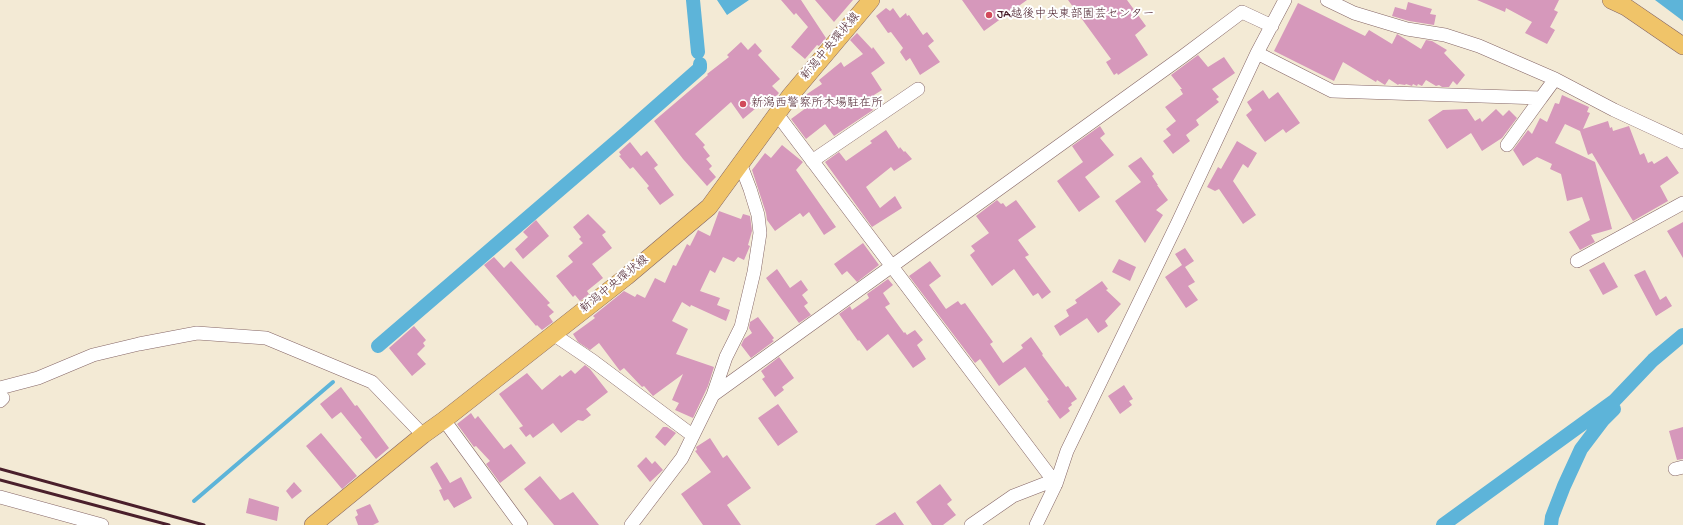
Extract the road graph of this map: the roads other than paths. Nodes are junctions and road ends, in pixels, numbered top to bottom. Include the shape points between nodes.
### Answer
1 (871, 0) edge
2 (1285, 0) edge
3 (1327, 0) edge
4 (1611, 0) edge
5 (1272, 26) junction
6 (1683, 46) edge
7 (1257, 53) junction
8 (1555, 79) junction
9 (918, 89) dead end
10 (1541, 98) junction
11 (777, 114) junction
12 (1683, 142) edge
13 (1507, 145) dead end
14 (812, 161) junction
15 (740, 163) junction
16 (1683, 203) edge
17 (1577, 261) dead end
18 (891, 266) junction
19 (553, 334) junction
20 (0, 388) edge
21 (713, 395) junction
22 (0, 396) edge
23 (0, 401) edge
24 (444, 420) junction
25 (423, 435) junction
26 (692, 435) junction
27 (1056, 484) junction
28 (0, 497) edge
29 (102, 525) edge
30 (312, 525) edge
31 (521, 525) edge
32 (631, 525) edge
33 (972, 525) edge
34 (1036, 525) edge

1 - 11 main road, 新潟中央環状線
2 - 5 street
3 - 8 street via 1354,13 1479,46
4 - 6 main road via 1626,7
5 - 7 street
5 - 18 street via 1242,12
7 - 10 street via 1332,91
7 - 27 street via 1067,451
8 - 10 street
8 - 12 street
9 - 14 street
10 - 13 street
11 - 14 street
11 - 15 main road, 新潟中央環状線
14 - 18 street
15 - 19 main road, 新潟中央環状線 via 704,212
15 - 21 street via 758,215 760,233 741,328 726,357
16 - 17 street
18 - 21 street
18 - 27 street
19 - 24 main road, 新潟中央環状線
19 - 26 street
20 - 25 street via 38,378 93,355 189,334 266,338 372,382
21 - 26 street
22 - 23 street via 3,398
24 - 25 main road, 新潟中央環状線
24 - 31 street
25 - 30 main road, 新潟中央環状線
26 - 32 street via 682,458
27 - 33 street via 1044,484 1013,496
27 - 34 street
28 - 29 street

